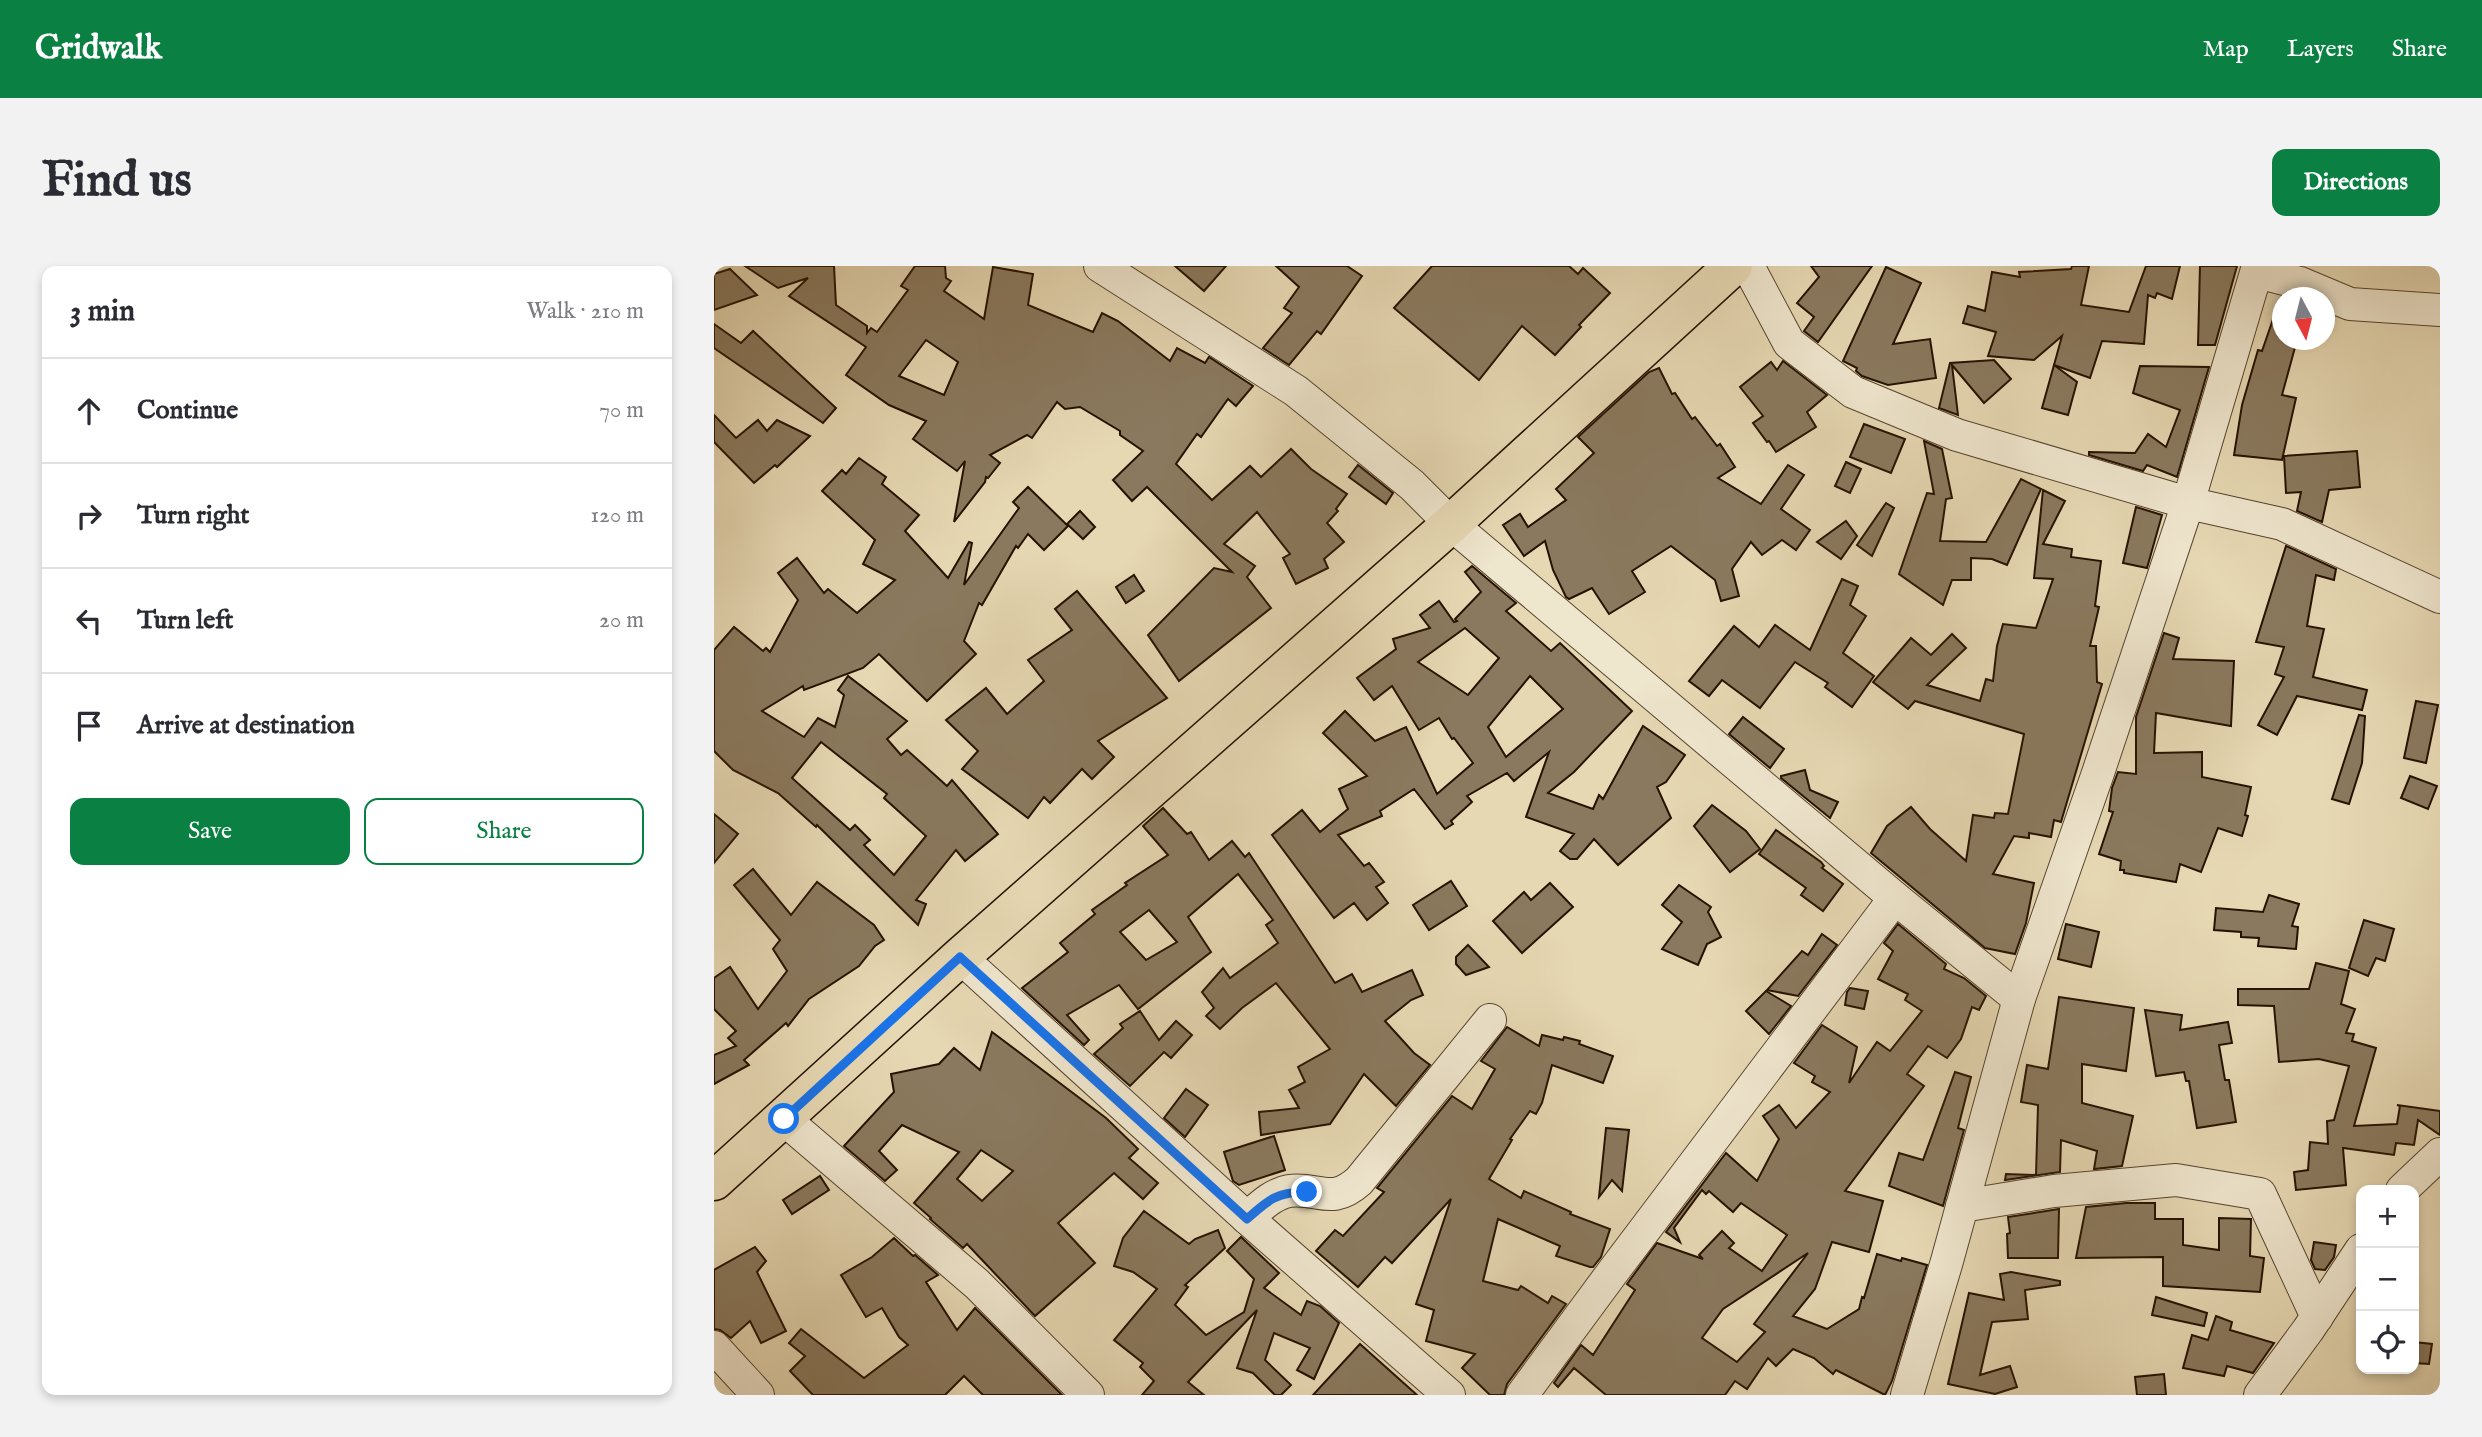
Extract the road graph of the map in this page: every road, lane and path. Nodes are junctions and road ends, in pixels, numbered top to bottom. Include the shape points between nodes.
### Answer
1 (1100, 266) edge
2 (1733, 266) edge
3 (1748, 266) edge
4 (2258, 269) edge
5 (2440, 310) edge
6 (2188, 503) junction
7 (1451, 524) junction
8 (2440, 597) edge
9 (1895, 898) junction
10 (960, 957) junction
11 (2019, 999) junction
12 (1490, 1020) dead end
13 (784, 1119) junction
14 (2440, 1154) edge
15 (714, 1181) edge
16 (2407, 1185) edge
17 (1962, 1206) junction
18 (1247, 1219) junction
19 (2356, 1258) edge
20 (2317, 1317) junction
21 (714, 1347) edge
22 (758, 1395) edge
23 (1088, 1395) edge
24 (1449, 1395) edge
25 (1522, 1395) edge
26 (1907, 1395) edge
27 (2260, 1395) edge

1 - 7 street via 1296,391 1412,485
2 - 7 main road
3 - 6 street via 1789,343 1853,392 1957,435
4 - 5 street via 2350,304
4 - 6 street
6 - 8 street via 2282,524
6 - 11 street
7 - 9 street
7 - 10 main road
9 - 11 street
9 - 25 street
10 - 13 main road
10 - 18 street
11 - 17 street
12 - 18 street via 1347,1192 1289,1191 1268,1200
13 - 15 main road
13 - 23 street via 977,1284
14 - 16 street
17 - 20 street via 2054,1191 2176,1180 2260,1194
17 - 26 street
18 - 24 street
19 - 20 street
20 - 27 street
21 - 22 street

